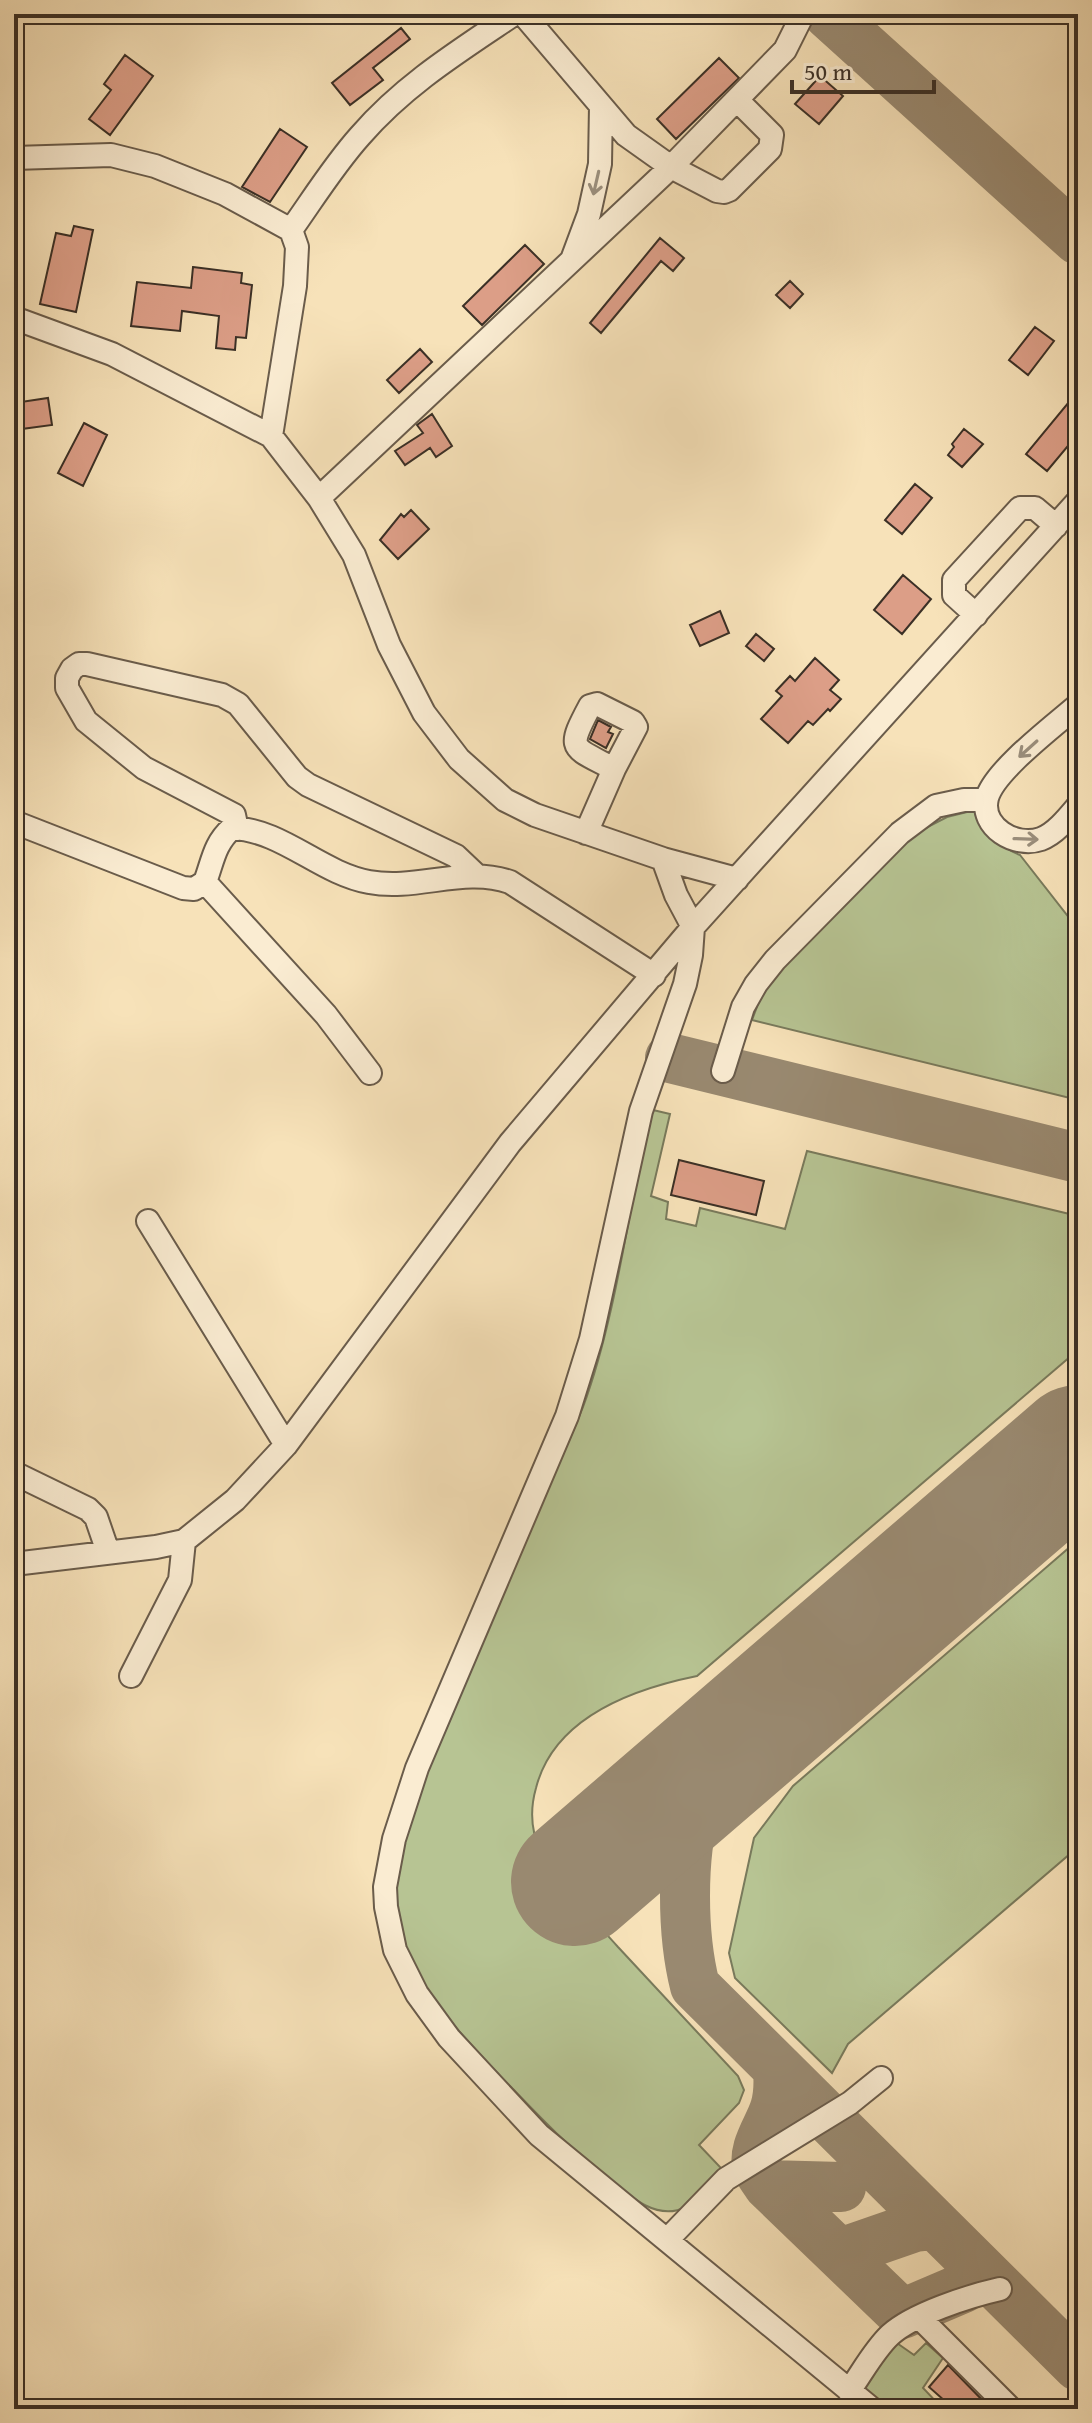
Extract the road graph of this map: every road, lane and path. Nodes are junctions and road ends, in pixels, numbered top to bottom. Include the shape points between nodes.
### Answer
1 (514, 14) edge
2 (523, 14) edge
3 (803, 14) edge
4 (737, 100) junction
5 (601, 106) junction
6 (14, 158) edge
7 (671, 167) junction
8 (291, 230) junction
9 (572, 260) junction
10 (14, 318) edge
11 (271, 436) junction
12 (319, 498) junction
13 (1078, 501) edge
14 (1056, 526) junction
15 (976, 615) junction
16 (1078, 705) edge
17 (614, 769) dead end
18 (986, 800) junction
19 (1078, 806) edge
20 (14, 822) edge
21 (237, 829) junction
22 (586, 833) junction
23 (663, 859) junction
24 (475, 874) junction
25 (737, 879) junction
26 (205, 882) junction
27 (693, 927) junction
28 (654, 975) junction
29 (723, 1071) dead end
30 (370, 1073) dead end
31 (148, 1221) dead end
32 (286, 1445) junction
33 (14, 1473) edge
34 (184, 1541) junction
35 (108, 1552) junction
36 (14, 1564) edge
37 (131, 1676) dead end
38 (881, 2078) dead end
39 (667, 2240) junction
40 (1000, 2289) dead end
41 (920, 2318) junction
42 (849, 2391) junction
43 (872, 2409) edge
44 (1011, 2409) edge

1 - 8 street via 424,74 391,104 359,137
2 - 5 street
3 - 4 street via 785,50
4 - 7 street
4 - 7 street via 772,135 770,149 729,190 717,191
5 - 7 street via 626,135
5 -> 9 street via 600,164
6 - 8 street via 111,155 155,166 225,194
7 - 9 street
8 - 11 street via 297,247 295,286
9 - 12 street
10 - 11 street via 112,354
11 - 12 street
12 - 22 street via 354,555 396,659 439,736 505,800
13 - 14 street
14 - 15 street
14 - 15 street via 1035,508 1020,508 954,580 954,595
15 - 25 street
16 -> 18 street via 1010,765
17 - 22 street
18 -> 19 street via 988,818 1000,833 1020,842 1041,839
18 - 29 street via 936,806 900,833 775,960 743,1007
20 - 26 street via 183,888
21 - 24 street via 270,837 370,882
21 - 24 street via 234,815 144,768 86,721 67,688 72,669 87,664 222,695 238,704 308,785 456,856
21 - 26 street via 221,838
22 - 23 street
23 - 25 street
23 - 27 street
24 - 28 street via 510,882
25 - 27 street
26 - 30 street via 326,1015
27 - 28 street
27 - 39 street via 685,984 641,1111 591,1339 567,1416 417,1768 385,1887 395,1950 417,1994 449,2038 539,2135
28 - 32 street via 501,1155
31 - 32 street
32 - 34 street via 235,1500
33 - 35 street via 88,1509
34 - 35 street
34 - 37 street via 180,1580
35 - 36 street
38 - 39 street via 850,2103 726,2179
39 - 42 street
40 - 41 street
41 - 42 street via 889,2336
41 - 44 street
42 - 43 street

